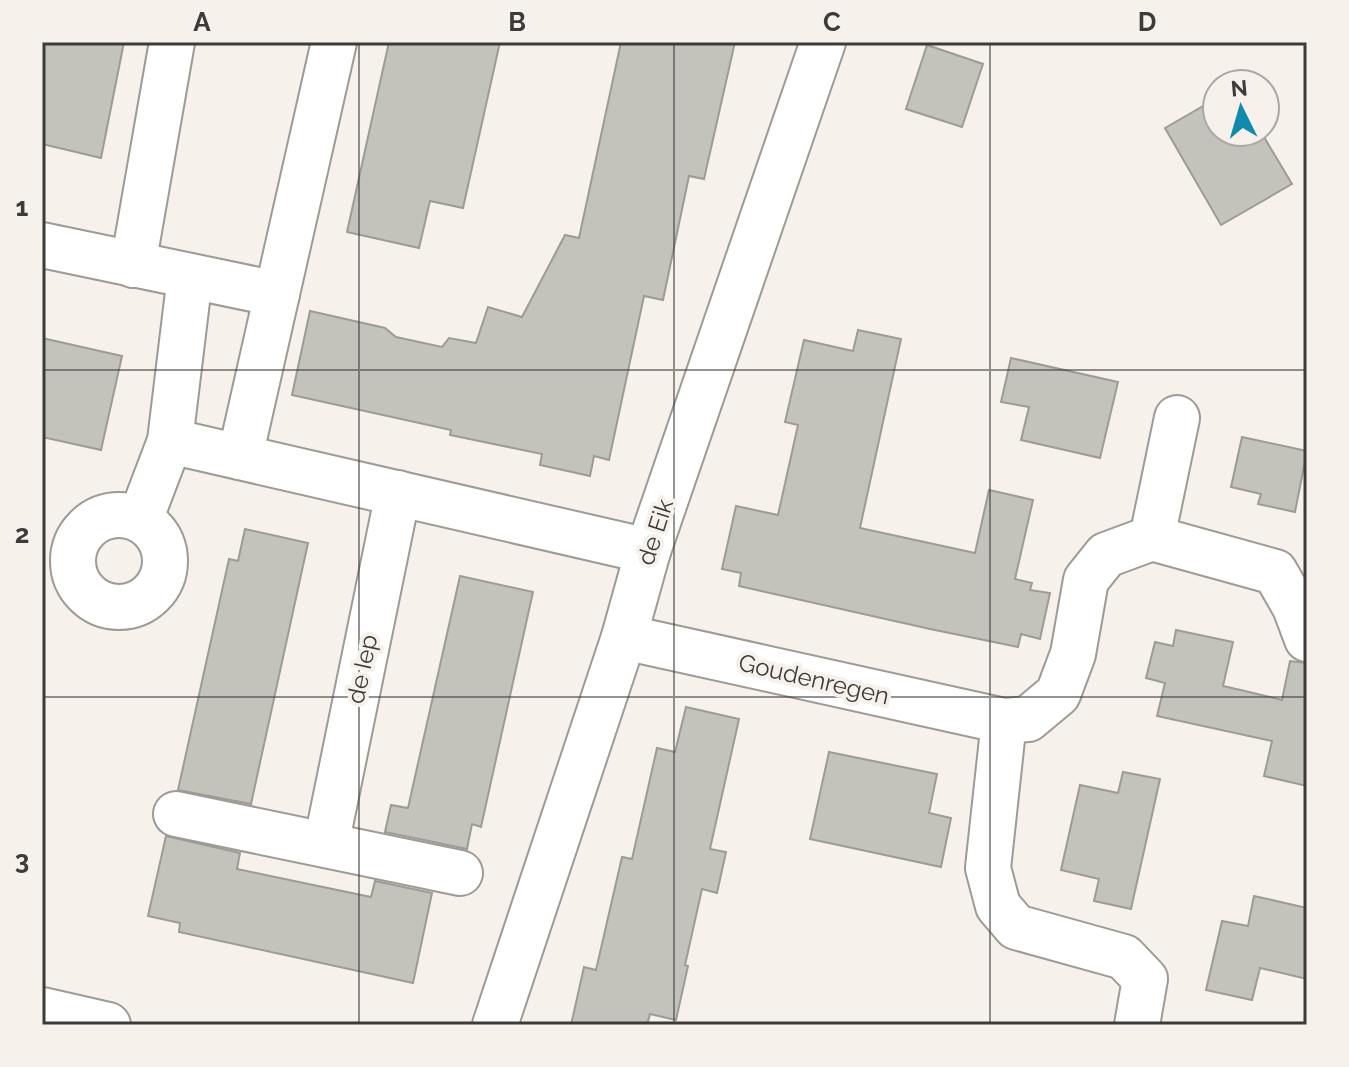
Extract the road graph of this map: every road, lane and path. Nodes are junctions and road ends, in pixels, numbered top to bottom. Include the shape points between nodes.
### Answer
1 (172, 42) edge
2 (334, 42) edge
3 (823, 42) edge
4 (42, 245) edge
5 (133, 265) junction
6 (190, 276) junction
7 (277, 294) junction
8 (1177, 418) dead end
9 (170, 441) junction
10 (240, 457) junction
11 (398, 493) junction
12 (140, 520) dead end
13 (1152, 538) junction
14 (648, 551) junction
15 (624, 637) junction
16 (1307, 639) edge
17 (1004, 721) junction
18 (176, 814) dead end
19 (326, 845) junction
20 (460, 873) dead end
21 (42, 1010) edge
22 (108, 1025) edge
23 (495, 1025) edge
24 (1137, 1025) edge

1 - 5 street
2 - 7 street
3 - 14 street, de Eik
4 - 5 street
5 - 6 street
6 - 7 street
6 - 9 street
7 - 10 street
8 - 13 street
9 - 10 street
9 - 12 street
10 - 11 street
11 - 14 street
11 - 19 street, de Iep
13 - 16 street via 1275,572
13 - 17 street via 1106,555 1086,580 1073,654 1058,694 1028,719
14 - 15 street, de Eik
15 - 17 street, Goudenregen
15 - 23 street, de Eik
17 - 24 street via 988,868 998,906 1016,927 1124,957 1145,979
18 - 19 street
19 - 20 street
21 - 22 street

